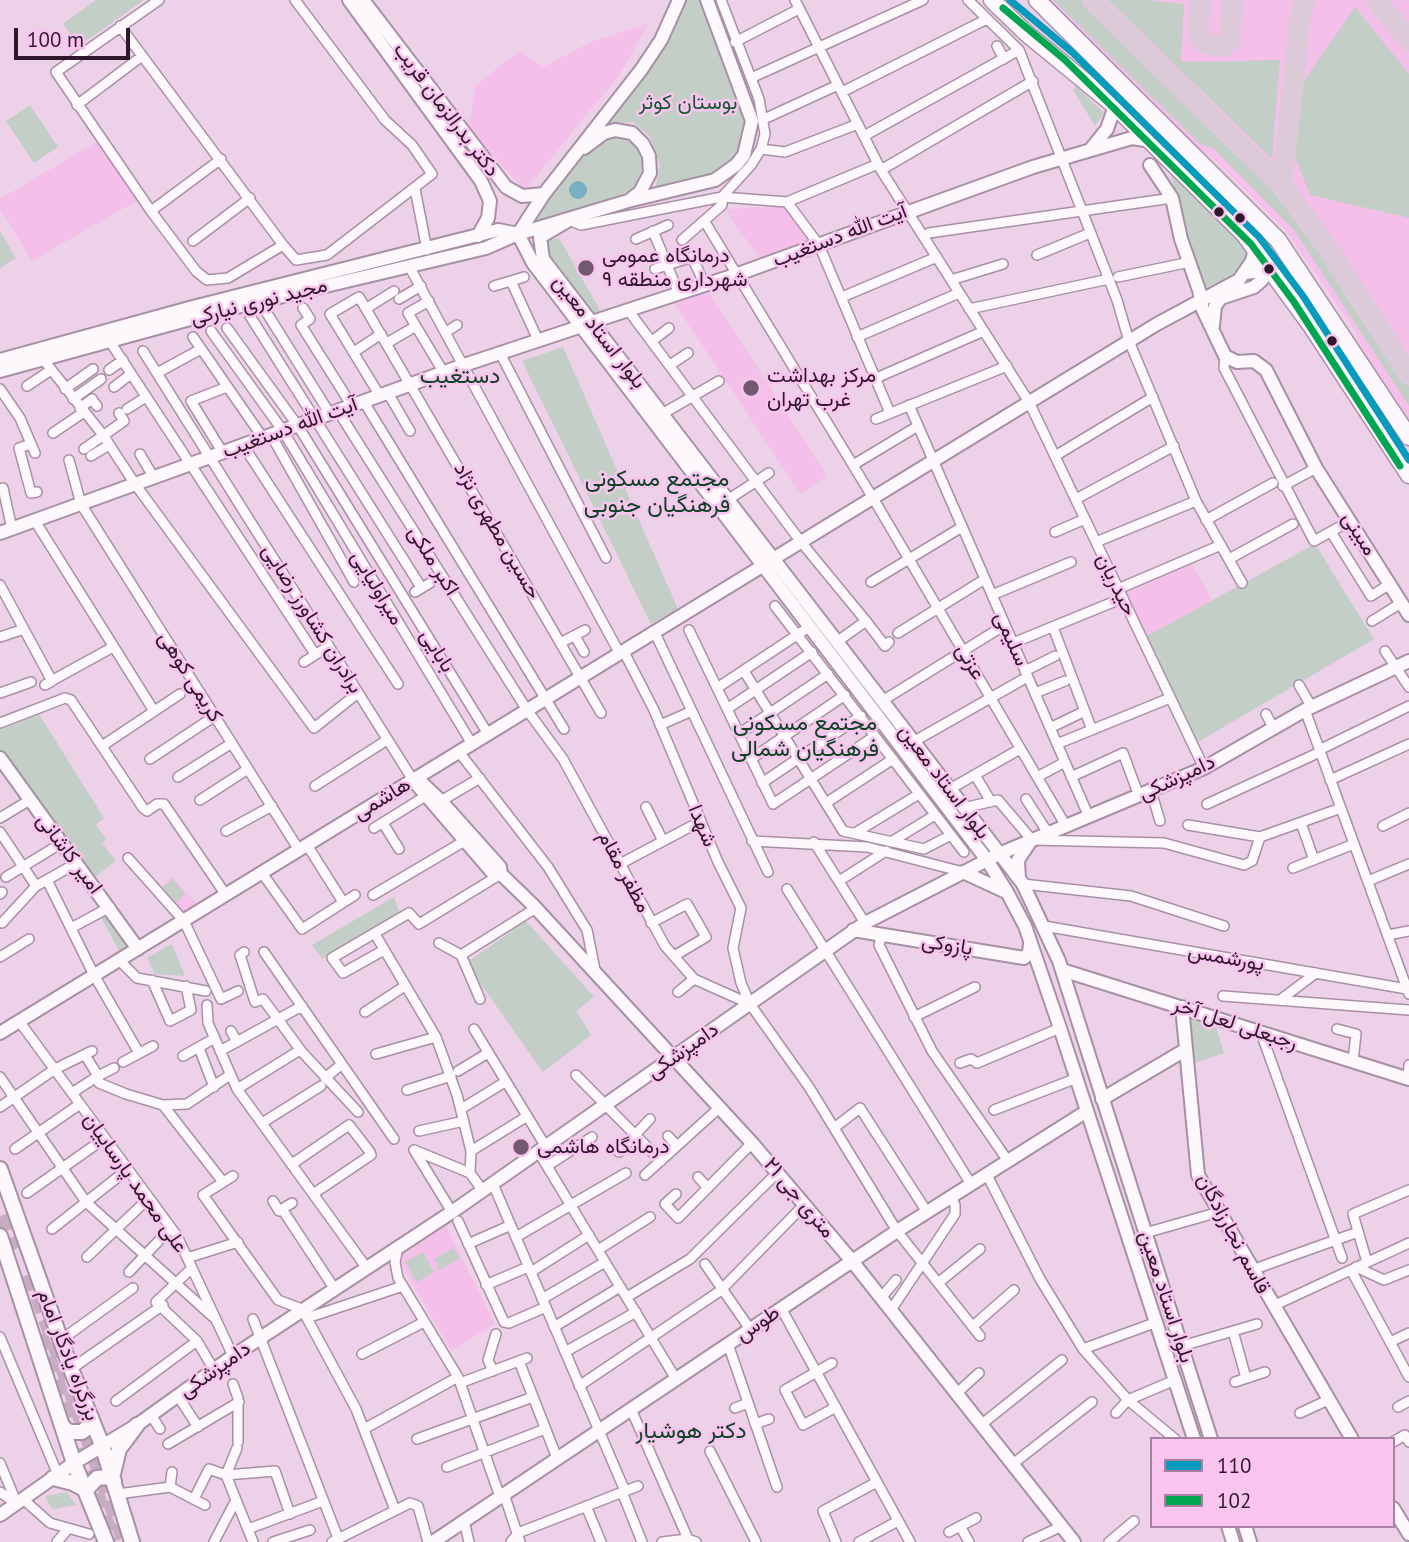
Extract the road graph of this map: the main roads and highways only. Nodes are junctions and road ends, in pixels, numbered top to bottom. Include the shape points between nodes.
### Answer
1 (349, 0) edge
2 (363, 0) edge
3 (679, 0) edge
4 (707, 0) edge
5 (992, 0) edge
6 (1037, 0) edge
7 (1115, 106) junction
8 (1151, 141) junction
9 (1089, 151) junction
10 (568, 163) junction
11 (1150, 165) dead end
12 (493, 172) junction
13 (481, 181) junction
14 (544, 194) junction
15 (628, 201) junction
16 (569, 220) junction
17 (518, 234) junction
18 (478, 236) junction
19 (1255, 248) junction
20 (1245, 273) junction
21 (1202, 299) junction
22 (587, 324) junction
23 (1213, 327) junction
24 (108, 336) junction
25 (0, 360) edge
26 (0, 370) edge
27 (1409, 437) edge
28 (1311, 453) junction
29 (1409, 475) edge
30 (6, 531) edge
31 (769, 562) junction
32 (1406, 601) edge
33 (1409, 615) edge
34 (1409, 661) edge
35 (0, 758) edge
36 (413, 780) junction
37 (944, 793) junction
38 (468, 839) junction
39 (1032, 840) junction
40 (993, 857) junction
41 (963, 872) junction
42 (1021, 882) junction
43 (1007, 892) junction
44 (1025, 926) junction
45 (1044, 926) junction
46 (859, 927) junction
47 (1030, 944) junction
48 (138, 949) junction
49 (1062, 970) junction
50 (1182, 1007) junction
51 (0, 1033) edge
52 (1185, 1050) junction
53 (672, 1057) junction
54 (1409, 1074) edge
55 (1102, 1100) junction
56 (1087, 1111) junction
57 (1119, 1156) junction
58 (1102, 1159) junction
59 (0, 1169) edge
60 (1132, 1195) junction
61 (1116, 1196) junction
62 (0, 1236) tunnel mouth
63 (852, 1261) junction
64 (91, 1417) junction
65 (137, 1425) junction
66 (63, 1427) junction
67 (1193, 1437) edge
68 (1210, 1437) edge
69 (1351, 1437) edge
70 (102, 1445) junction
71 (74, 1463) junction
72 (55, 1477) junction
73 (115, 1483) junction
74 (86, 1490) junction
75 (1395, 1511) edge
76 (0, 1516) edge
77 (1409, 1534) edge
78 (106, 1542) edge
79 (132, 1542) edge
80 (430, 1542) edge
81 (1074, 1542) edge

1 - 13 main road, دکتر بدرالزمان قریب
2 - 12 main road, دکتر بدرالزمان قریب
3 - 10 main road via 641,70
4 - 15 main road, مجید نوری نیارکی via 750,110 749,145 736,165 715,180
5 - 7 highway
6 - 27 highway via 1279,240
7 - 8 highway
7 - 9 main road via 1107,129
8 - 9 main road, آیت الله دستغیب via 1132,138
8 - 19 highway
9 - 22 main road, آیت الله دستغیب
10 - 14 main road
10 - 15 main road via 604,133 632,133 649,156 650,173 640,192
11 - 21 main road via 1172,198
12 - 13 main road
12 - 14 main road, دکتر بدرالزمان قریب via 522,196
13 - 18 main road, دکتر بدرالزمان قریب via 490,201 488,218
14 - 17 main road
15 - 16 main road, مجید نوری نیارکی
16 - 17 main road, مجید نوری نیارکی
16 - 22 main road, بلوار استاد معین via 544,233 540,252
17 - 18 main road, مجید نوری نیارکی via 498,230
17 - 22 main road, بلوار استاد معین via 533,263
17 - 24 main road, مجید نوری نیارکی via 486,248
18 - 24 main road, مجید نوری نیارکی via 193,307
19 - 20 main road
19 - 29 highway
20 - 21 main road, هاشمی
20 - 23 main road via 1259,271 1262,280 1221,298 1215,306
21 - 23 main road
21 - 31 main road, هاشمی
22 - 30 main road, آیت الله دستغیب
22 - 31 main road, بلوار استاد معین
22 - 31 main road, بلوار استاد معین via 729,499
23 - 28 main road, مبینی via 1225,356 1237,362 1254,361 1266,370
24 - 25 main road, مجید نوری نیارکی
24 - 26 main road, مجید نوری نیارکی via 47,365
28 - 32 main road, مبینی
28 - 32 main road, مبینی via 1390,584
31 - 36 main road, هاشمی
31 - 37 main road, بلوار استاد معین via 811,626
31 - 37 main road, بلوار استاد معین via 838,641 913,741
32 - 33 main road, مبینی
34 - 39 main road, دامپزشکی via 1308,708 1204,768
35 - 48 main road, امیر کاشانی
36 - 38 main road, ۲۱ متری جی via 424,797
36 - 38 main road, ۲۱ متری جی via 427,786 441,801
36 - 48 main road, هاشمی
37 - 40 main road, بلوار استاد معین
37 - 40 main road, بلوار استاد معین via 963,808
38 - 53 main road, ۲۱ متری جی via 492,872 501,874 536,908
39 - 40 main road, دامپزشکی
39 - 42 main road via 1018,860
40 - 41 main road, دامپزشکی
40 - 42 main road, بلوار استاد معین
40 - 43 main road, بلوار استاد معین
41 - 43 main road
41 - 46 main road, دامپزشکی
42 - 45 main road, بلوار استاد معین
43 - 44 main road, بلوار استاد معین
44 - 45 main road via 1028,912
44 - 47 main road, بلوار استاد معین
45 - 49 main road, بلوار استاد معین
46 - 47 main road, پازوکی via 1024,958
46 - 53 main road, دامپزشکی
47 - 56 main road, بلوار استاد معین
48 - 51 main road, هاشمی
49 - 50 main road, رجبعلی لعل آخر
49 - 55 main road, بلوار استاد معین
50 - 52 main road, قاسم نجارزادگان
50 - 54 main road, رجبعلی لعل آخر
52 - 55 main road
52 - 69 main road, قاسم نجارزادگان via 1198,1175
53 - 63 main road, ۲۱ متری جی
53 - 65 main road, دامپزشکی via 626,1084 608,1105 488,1187 455,1217 334,1288 305,1314 260,1338
55 - 57 main road, بلوار استاد معین
56 - 58 main road, بلوار استاد معین
56 - 63 main road, طوس
57 - 58 main road via 1119,1165 1112,1170
57 - 60 main road, بلوار استاد معین
58 - 61 main road, بلوار استاد معین
59 - 64 main road, بزرگراه یادگار امام
60 - 61 main road via 1124,1186
60 - 68 main road, بلوار استاد معین
61 - 67 main road, بلوار استاد معین
62 - 66 main road
63 - 80 main road, طوس
63 - 81 main road, ۲۱ متری جی
64 - 66 main road via 82,1432
64 - 70 main road, بزرگراه یادگار امام
65 - 70 main road, دامپزشکی
65 - 73 main road via 119,1449
66 - 71 main road
70 - 71 main road, دامپزشکی
70 - 73 main road, بزرگراه یادگار امام
71 - 72 main road, دامپزشکی
71 - 74 main road
72 - 74 main road
72 - 76 main road, دامپزشکی
73 - 74 main road via 107,1477 97,1478
73 - 79 main road, بزرگراه یادگار امام
74 - 78 main road
75 - 77 main road

